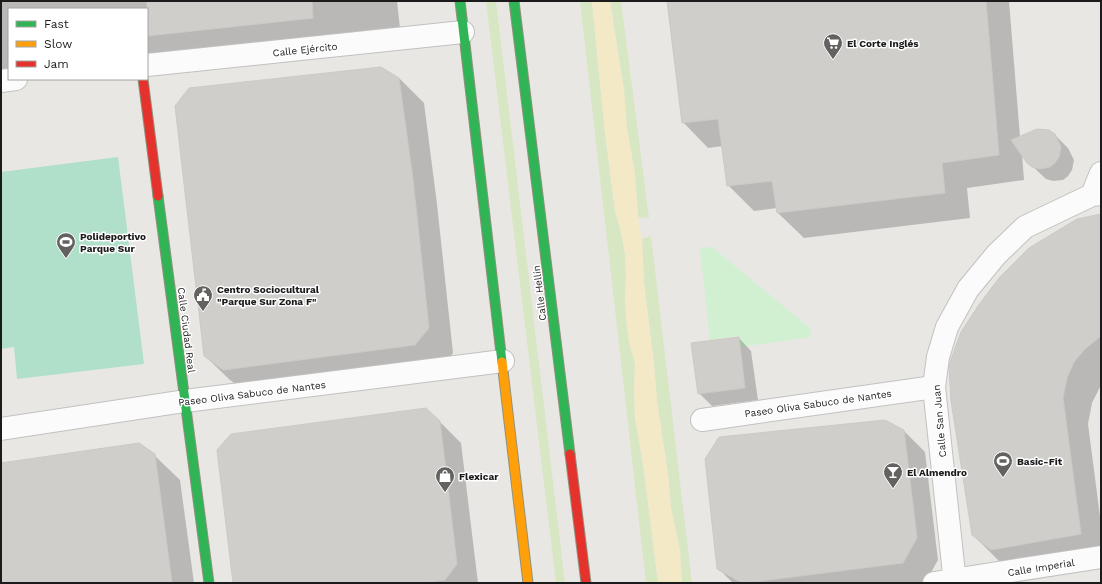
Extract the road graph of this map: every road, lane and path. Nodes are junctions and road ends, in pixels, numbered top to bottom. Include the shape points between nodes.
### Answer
1 (460, 1) edge
2 (514, 1) edge
3 (463, 32) junction
4 (148, 65) edge
5 (143, 80) edge
6 (1101, 174) edge
7 (1096, 194) edge
8 (503, 361) junction
9 (934, 387) junction
10 (185, 401) junction
11 (702, 420) dead end
12 (1, 429) edge
13 (1101, 557) edge
14 (948, 582) edge
15 (209, 583) edge
16 (528, 583) edge
17 (586, 583) edge

1 - 3 main road
2 - 17 main road, Calle Hellín
3 - 4 street, Calle Ejército
3 - 8 main road
5 - 10 main road, Calle Ciudad Real
6 - 7 street
7 - 9 street, Calle San Juan via 1026,227 996,255 968,289 948,327 938,357
8 - 10 street, Paseo Oliva Sabuco de Nantes
8 - 16 main road
9 - 11 street, Paseo Oliva Sabuco de Nantes
9 - 14 street, Calle San Juan
10 - 12 street, Paseo Oliva Sabuco de Nantes
10 - 15 main road, Calle Ciudad Real
13 - 14 street, Calle Imperial

